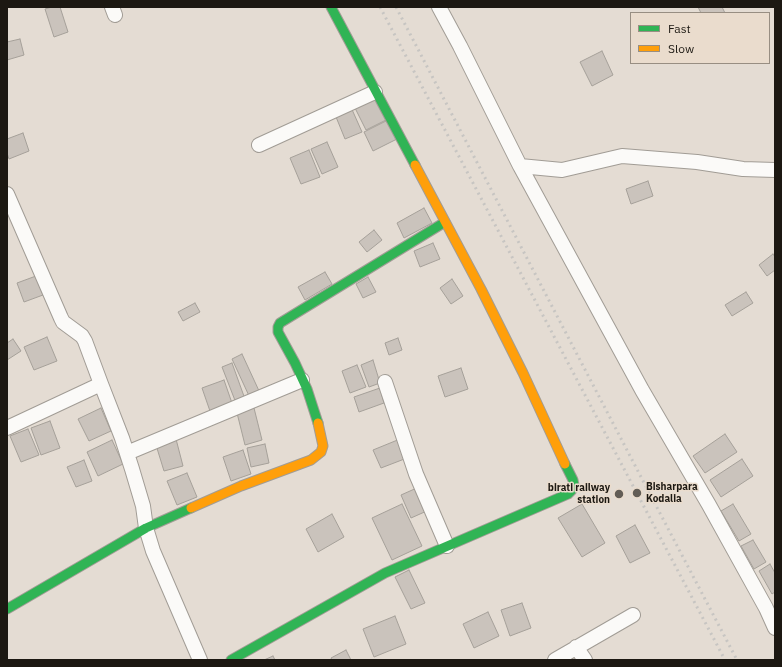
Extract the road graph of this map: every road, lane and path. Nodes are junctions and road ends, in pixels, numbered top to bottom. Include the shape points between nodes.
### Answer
1 (331, 7) edge
2 (440, 7) edge
3 (375, 92) junction
4 (258, 145) dead end
5 (520, 166) junction
6 (775, 170) edge
7 (7, 194) edge
8 (445, 222) junction
9 (302, 380) junction
10 (385, 382) dead end
11 (100, 384) junction
12 (7, 428) edge
13 (127, 453) junction
14 (146, 528) junction
15 (448, 546) junction
16 (770, 606) edge
17 (7, 609) edge
18 (633, 614) dead end
19 (775, 628) edge
20 (576, 647) junction
21 (200, 660) edge
22 (231, 660) edge
23 (555, 660) edge
24 (585, 660) edge

1 - 3 street
2 - 5 street
3 - 4 street
3 - 8 street
5 - 6 street via 562,170 622,156
5 - 16 street via 642,390
7 - 11 street via 61,318 85,341
8 - 9 street via 280,323 278,332
8 - 15 street via 523,373 574,485 568,494
9 - 13 street
9 - 14 street via 318,418 322,446 318,455
10 - 15 street via 416,474
11 - 12 street
11 - 13 street
13 - 14 street via 143,506
14 - 17 street
14 - 21 street via 153,551
15 - 22 street via 385,573
16 - 19 street
18 - 20 street
20 - 23 street
20 - 24 street

